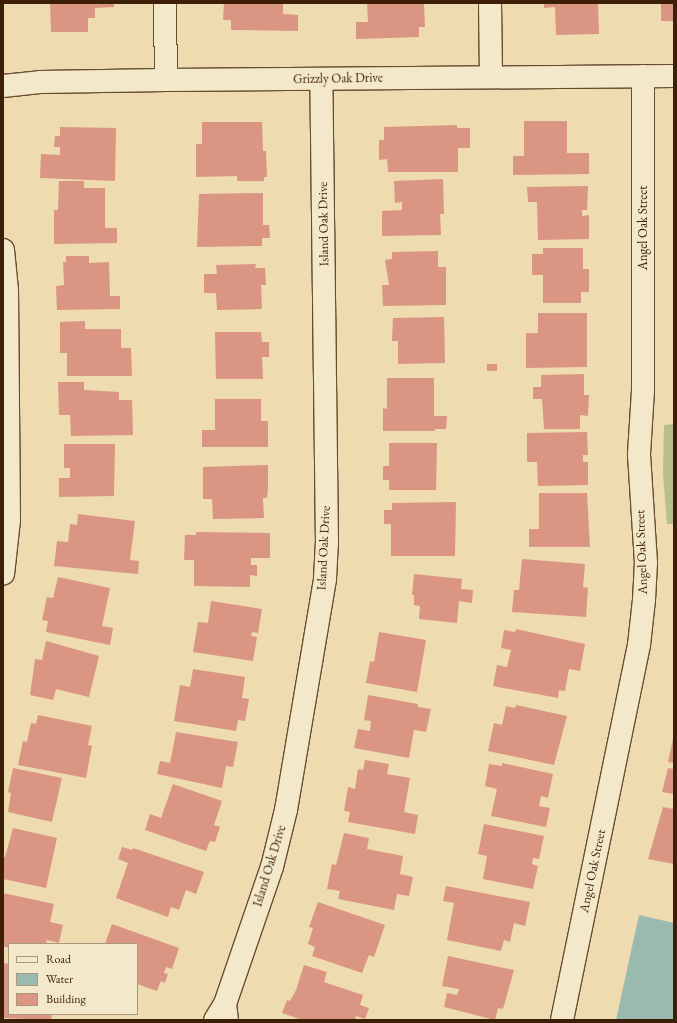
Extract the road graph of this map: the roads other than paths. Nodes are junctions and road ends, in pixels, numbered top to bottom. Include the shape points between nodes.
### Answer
1 (165, 3) edge
2 (490, 3) edge
3 (643, 76) junction
4 (674, 76) edge
5 (491, 77) junction
6 (166, 80) junction
7 (322, 80) junction
8 (3, 86) edge
9 (3, 250) edge
10 (3, 574) edge
11 (223, 1015) edge
12 (562, 1020) edge

1 - 6 street
2 - 5 street
3 - 4 street, Grizzly Oak Drive
3 - 5 street, Grizzly Oak Drive
3 - 12 street, Angel Oak Street via 644,390 639,454 646,563 644,600 639,644
5 - 7 street, Grizzly Oak Drive
6 - 7 street, Grizzly Oak Drive
6 - 8 street, Grizzly Oak Drive via 40,82
7 - 11 street, Island Oak Drive via 327,544 324,579 286,810 272,867
9 - 10 street via 7,290 9,520

